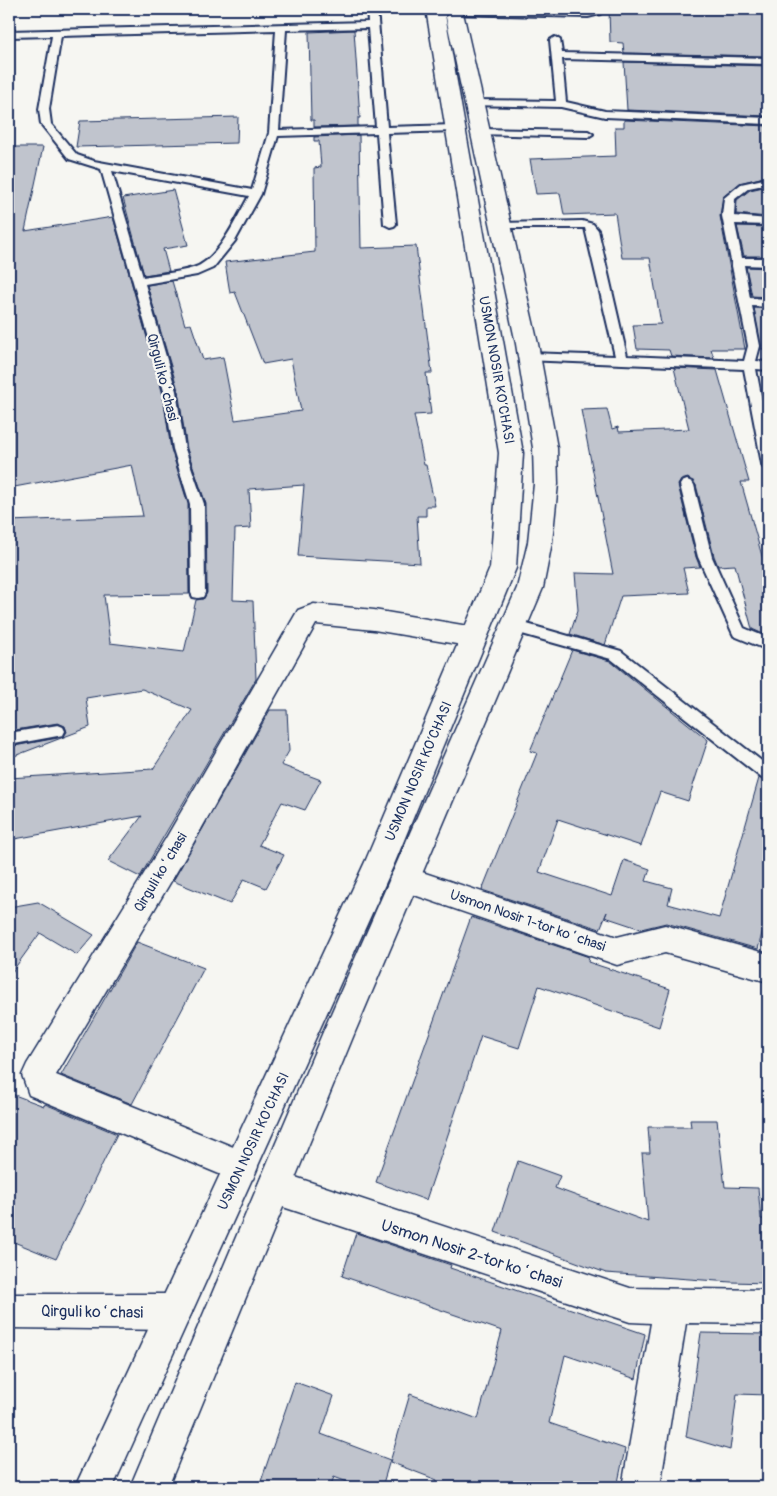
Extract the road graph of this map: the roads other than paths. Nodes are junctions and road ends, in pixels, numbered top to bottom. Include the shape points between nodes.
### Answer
1 (372, 9) edge
2 (600, 9) edge
3 (447, 10) edge
4 (553, 13) junction
5 (373, 25) junction
6 (281, 27) junction
7 (554, 27) dead end
8 (57, 33) junction
9 (9, 34) edge
10 (555, 40) dead end
11 (557, 56) junction
12 (768, 61) edge
13 (473, 103) junction
14 (562, 104) junction
15 (768, 120) edge
16 (382, 130) junction
17 (467, 130) junction
18 (274, 133) junction
19 (588, 134) dead end
20 (105, 165) junction
21 (768, 181) edge
22 (256, 194) junction
23 (729, 220) junction
24 (768, 222) edge
25 (390, 224) dead end
26 (500, 226) junction
27 (737, 261) junction
28 (768, 262) edge
29 (138, 282) junction
30 (745, 302) junction
31 (768, 303) edge
32 (529, 357) junction
33 (622, 360) junction
34 (749, 365) junction
35 (768, 366) edge
36 (764, 423) edge
37 (768, 464) edge
38 (687, 485) dead end
39 (198, 593) dead end
40 (513, 626) junction
41 (474, 637) junction
42 (768, 644) edge
43 (58, 731) dead end
44 (9, 739) edge
45 (768, 774) edge
46 (404, 879) junction
47 (768, 968) edge
48 (307, 1021) junction
49 (339, 1032) junction
50 (241, 1167) junction
51 (274, 1187) junction
52 (671, 1306) junction
53 (768, 1306) edge
54 (9, 1311) edge
55 (174, 1312) junction
56 (94, 1487) edge
57 (149, 1487) edge
58 (641, 1487) edge

1 - 5 lane
2 - 4 lane via 588,14
3 - 4 lane
3 - 13 main road, USMON NOSIR KO‘CHASI
3 - 17 main road, USMON NOSIR KO‘CHASI
4 - 7 lane
5 - 6 lane
5 - 16 lane
6 - 8 lane
6 - 18 lane
8 - 9 lane
8 - 20 lane via 44,109 46,124 73,157
10 - 11 lane
11 - 12 lane
11 - 14 lane
13 - 14 lane
13 - 17 main road, USMON NOSIR KO‘CHASI
14 - 15 lane via 605,114
16 - 17 lane
16 - 18 lane
16 - 25 lane
17 - 19 lane
17 - 26 main road, USMON NOSIR KO‘CHASI
17 - 41 main road, USMON NOSIR KO‘CHASI via 511,453 503,568
18 - 22 lane
20 - 22 lane
20 - 29 lane, Qirguli koʻchasi
21 - 23 lane via 745,186 730,198
22 - 29 lane via 228,241 209,265 197,272
23 - 24 lane
23 - 27 lane
26 - 32 main road, USMON NOSIR KO‘CHASI
26 - 33 lane via 589,226
27 - 28 lane
27 - 30 lane
29 - 39 lane, Qirguli koʻchasi via 170,391 179,449 197,504
30 - 31 lane
30 - 34 lane via 754,346
32 - 33 lane
32 - 40 main road, USMON NOSIR KO‘CHASI via 545,448 546,484 540,542 530,588
33 - 34 lane
34 - 35 lane
34 - 36 lane
36 - 37 lane
38 - 42 lane via 705,557 739,632
40 - 45 lane via 616,655
40 - 46 main road, USMON NOSIR KO‘CHASI
41 - 48 main road, USMON NOSIR KO‘CHASI via 380,862
41 - 50 main road, Qirguli koʻchasi via 374,620 314,614 307,617 176,847 40,1070 40,1084
43 - 44 lane
46 - 47 main road, Usmon Nosir 1-tor koʻchasi via 618,950 665,939
46 - 49 main road, USMON NOSIR KO‘CHASI
48 - 49 main road
48 - 50 main road, USMON NOSIR KO‘CHASI
49 - 51 main road, USMON NOSIR KO‘CHASI
50 - 55 main road, USMON NOSIR KO‘CHASI
51 - 52 main road, Usmon Nosir 2-tor koʻchasi via 630,1305
51 - 57 main road, USMON NOSIR KO‘CHASI
52 - 53 main road, Usmon Nosir 2-tor koʻchasi
52 - 58 main road
54 - 55 main road, Qirguli koʻchasi
55 - 56 main road, USMON NOSIR KO‘CHASI

